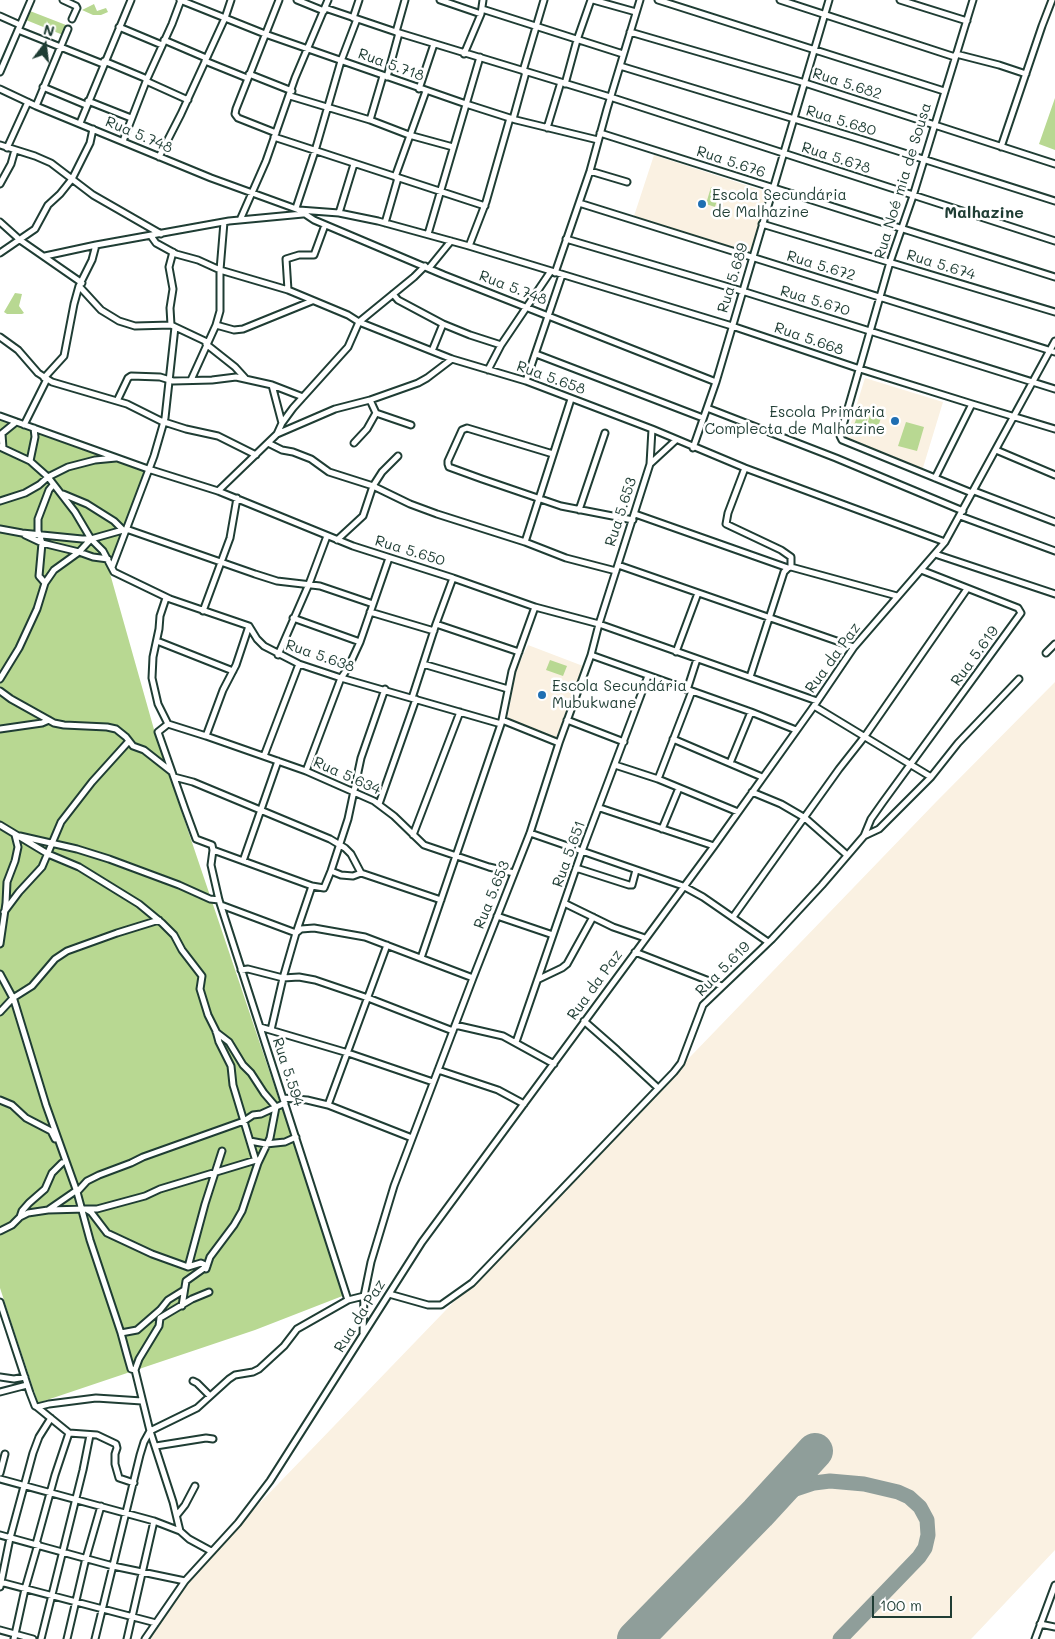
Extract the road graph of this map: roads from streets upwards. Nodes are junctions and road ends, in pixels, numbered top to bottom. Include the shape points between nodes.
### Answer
1 (31, 0) edge
2 (64, 0) edge
3 (131, 0) edge
4 (181, 0) edge
5 (231, 0) edge
6 (279, 0) edge
7 (297, 0) edge
8 (328, 0) edge
9 (359, 0) edge
10 (405, 0) edge
11 (440, 0) edge
12 (483, 0) edge
13 (544, 0) edge
14 (592, 0) edge
15 (640, 0) edge
16 (658, 0) edge
17 (780, 0) edge
18 (829, 0) edge
19 (900, 0) edge
20 (973, 0) edge
21 (1052, 0) edge
22 (325, 9) junction
23 (481, 11) junction
24 (636, 12) junction
25 (824, 13) junction
26 (0, 16) edge
27 (225, 18) junction
28 (72, 19) dead end
29 (355, 19) junction
30 (967, 21) junction
31 (119, 27) junction
32 (536, 27) junction
33 (19, 28) junction
34 (68, 29) dead end
35 (630, 32) junction
36 (397, 33) junction
37 (264, 34) junction
38 (577, 40) junction
39 (163, 42) junction
40 (434, 44) junction
41 (60, 48) junction
42 (308, 50) junction
43 (815, 50) junction
44 (464, 54) junction
45 (623, 54) junction
46 (955, 56) junction
47 (480, 58) junction
48 (206, 60) junction
49 (341, 61) junction
50 (104, 62) junction
51 (620, 66) junction
52 (0, 72) edge
53 (524, 72) junction
54 (1026, 74) junction
55 (248, 76) junction
56 (385, 77) junction
57 (146, 80) junction
58 (563, 83) junction
59 (804, 83) junction
60 (44, 87) junction
61 (0, 89) edge
62 (419, 89) junction
63 (426, 91) junction
64 (944, 91) junction
65 (291, 93) junction
66 (610, 97) junction
67 (188, 100) junction
68 (28, 102) junction
69 (87, 103) junction
70 (466, 104) junction
71 (36, 106) junction
72 (328, 107) junction
73 (131, 118) junction
74 (512, 119) junction
75 (370, 120) junction
76 (793, 120) junction
77 (80, 123) junction
78 (934, 124) junction
79 (547, 128) junction
80 (93, 129) junction
81 (410, 133) junction
82 (600, 133) junction
83 (275, 135) junction
84 (124, 140) junction
85 (598, 140) junction
86 (0, 145) edge
87 (453, 147) junction
88 (1001, 147) junction
89 (7, 148) junction
90 (15, 150) junction
91 (315, 151) junction
92 (784, 153) junction
93 (159, 157) junction
94 (923, 160) junction
95 (354, 164) junction
96 (1055, 164) edge
97 (590, 171) junction
98 (396, 177) junction
99 (72, 178) junction
100 (627, 182) dead end
101 (0, 184) edge
102 (773, 189) junction
103 (440, 191) junction
104 (251, 192) junction
105 (913, 196) junction
106 (1055, 201) edge
107 (579, 202) junction
108 (485, 206) junction
109 (299, 211) junction
110 (339, 213) junction
111 (240, 220) junction
112 (0, 222) edge
113 (224, 222) junction
114 (385, 222) junction
115 (325, 224) junction
116 (762, 224) junction
117 (902, 228) junction
118 (162, 234) junction
119 (428, 234) junction
120 (151, 236) junction
121 (566, 239) junction
122 (20, 240) junction
123 (451, 240) junction
124 (1055, 242) edge
125 (96, 245) junction
126 (469, 246) junction
127 (173, 252) junction
128 (0, 253) edge
129 (45, 256) junction
130 (752, 258) junction
131 (890, 262) junction
132 (427, 267) junction
133 (220, 270) junction
134 (553, 272) junction
135 (562, 275) junction
136 (1055, 277) edge
137 (81, 285) junction
138 (288, 290) junction
139 (742, 291) junction
140 (393, 294) junction
141 (881, 298) junction
142 (312, 301) junction
143 (527, 306) junction
144 (1055, 312) edge
145 (549, 316) junction
146 (359, 322) junction
147 (443, 324) junction
148 (216, 325) junction
149 (173, 326) junction
150 (732, 326) junction
151 (870, 331) junction
152 (0, 337) edge
153 (1055, 341) edge
154 (207, 343) junction
155 (501, 345) junction
156 (432, 351) junction
157 (1052, 351) edge
158 (536, 354) junction
159 (452, 359) junction
160 (860, 369) junction
161 (488, 370) junction
162 (46, 378) junction
163 (245, 378) junction
164 (169, 380) junction
165 (190, 380) junction
166 (526, 381) junction
167 (716, 382) junction
168 (1033, 382) junction
169 (272, 385) junction
170 (1055, 389) edge
171 (303, 397) junction
172 (571, 399) junction
173 (370, 400) junction
174 (117, 401) junction
175 (972, 404) junction
176 (707, 408) junction
177 (376, 413) junction
178 (0, 416) edge
179 (1013, 416) junction
180 (704, 418) junction
181 (16, 422) junction
182 (164, 422) junction
183 (282, 423) junction
184 (24, 425) junction
185 (411, 425) dead end
186 (34, 428) junction
187 (1055, 428) edge
188 (652, 429) junction
189 (606, 433) dead end
190 (277, 434) junction
191 (1, 435) edge
192 (676, 440) junction
193 (268, 443) junction
194 (354, 443) dead end
195 (1, 448) edge
196 (694, 448) junction
197 (96, 449) junction
198 (996, 450) junction
199 (553, 454) junction
200 (256, 455) junction
201 (398, 456) dead end
202 (119, 457) junction
203 (95, 460) junction
204 (30, 461) junction
205 (650, 464) junction
206 (745, 468) junction
207 (148, 469) junction
208 (1055, 475) edge
209 (48, 477) junction
210 (935, 478) junction
211 (53, 485) junction
212 (373, 486) junction
213 (218, 491) junction
214 (973, 492) junction
215 (62, 493) junction
216 (237, 498) junction
217 (538, 498) junction
218 (0, 501) edge
219 (579, 510) junction
220 (961, 513) junction
221 (634, 517) junction
222 (1055, 522) edge
223 (0, 529) edge
224 (126, 529) junction
225 (22, 533) junction
226 (39, 535) junction
227 (327, 536) junction
228 (91, 538) junction
229 (337, 540) junction
230 (525, 542) junction
231 (945, 542) junction
232 (42, 543) junction
233 (1055, 551) edge
234 (79, 552) junction
235 (935, 554) junction
236 (389, 558) junction
237 (108, 560) junction
238 (223, 562) junction
239 (618, 565) junction
240 (113, 569) junction
241 (787, 569) junction
242 (921, 570) junction
243 (616, 571) junction
244 (453, 578) junction
245 (45, 583) junction
246 (309, 584) junction
247 (967, 589) junction
248 (698, 593) junction
249 (1055, 594) edge
250 (897, 596) junction
251 (166, 598) junction
252 (372, 604) junction
253 (535, 607) junction
254 (204, 611) junction
255 (370, 612) junction
256 (770, 617) junction
257 (293, 618) junction
258 (436, 624) junction
259 (599, 624) junction
260 (249, 626) junction
261 (434, 631) junction
262 (157, 641) junction
263 (360, 642) junction
264 (1055, 644) edge
265 (854, 646) junction
266 (520, 652) junction
267 (676, 652) junction
268 (1046, 653) dead end
269 (278, 655) junction
270 (591, 655) junction
271 (697, 659) junction
272 (299, 664) junction
273 (423, 664) junction
274 (233, 671) junction
275 (648, 676) junction
276 (750, 677) junction
277 (341, 678) junction
278 (1019, 678) dead end
279 (0, 679) edge
280 (385, 689) junction
281 (508, 689) junction
282 (0, 691) edge
283 (690, 691) junction
284 (414, 698) junction
285 (815, 703) junction
286 (460, 712) junction
287 (751, 712) junction
288 (48, 720) junction
289 (567, 720) junction
290 (502, 722) junction
291 (168, 724) junction
292 (0, 729) edge
293 (796, 730) junction
294 (206, 736) junction
295 (865, 736) junction
296 (673, 739) junction
297 (129, 741) junction
298 (624, 742) junction
299 (559, 743) junction
300 (264, 756) junction
301 (278, 761) junction
302 (730, 763) junction
303 (615, 765) junction
304 (910, 765) junction
305 (306, 771) junction
306 (173, 775) junction
307 (762, 777) junction
308 (931, 777) junction
309 (658, 779) junction
310 (679, 788) junction
311 (352, 792) junction
312 (752, 792) junction
313 (378, 804) junction
314 (600, 808) junction
315 (261, 811) junction
316 (738, 812) junction
317 (804, 818) junction
318 (0, 825) edge
319 (662, 829) junction
320 (530, 833) junction
321 (15, 835) junction
322 (413, 835) junction
323 (864, 836) junction
324 (53, 844) junction
325 (339, 846) junction
326 (714, 846) junction
327 (213, 850) junction
328 (582, 851) junction
329 (48, 854) junction
330 (847, 854) junction
331 (456, 856) junction
332 (243, 861) junction
333 (576, 868) junction
334 (636, 870) junction
335 (331, 871) junction
336 (361, 873) junction
337 (514, 873) junction
338 (312, 886) junction
339 (683, 886) junction
340 (442, 900) junction
341 (220, 902) junction
342 (564, 903) junction
343 (4, 912) junction
344 (497, 916) junction
345 (593, 917) junction
346 (733, 917) junction
347 (158, 920) junction
348 (296, 932) junction
349 (553, 935) junction
350 (645, 938) junction
351 (768, 942) junction
352 (0, 944) edge
353 (387, 945) junction
354 (635, 952) junction
355 (421, 958) junction
356 (241, 970) junction
357 (0, 974) edge
358 (283, 978) junction
359 (472, 978) junction
360 (539, 978) junction
361 (722, 986) junction
362 (13, 998) junction
363 (368, 998) junction
364 (0, 1012) edge
365 (584, 1021) junction
366 (260, 1027) junction
367 (454, 1028) junction
368 (271, 1030) junction
369 (216, 1031) junction
370 (516, 1042) junction
371 (348, 1053) junction
372 (554, 1064) junction
373 (438, 1070) junction
374 (433, 1082) junction
375 (658, 1088) junction
376 (0, 1100) edge
377 (284, 1100) junction
378 (524, 1104) junction
379 (328, 1105) junction
380 (276, 1108) junction
381 (244, 1121) junction
382 (296, 1137) junction
383 (412, 1138) junction
384 (250, 1141) junction
385 (266, 1144) junction
386 (63, 1152) junction
387 (222, 1152) dead end
388 (257, 1162) junction
389 (62, 1163) dead end
390 (215, 1173) junction
391 (77, 1191) junction
392 (84, 1209) junction
393 (48, 1210) junction
394 (20, 1217) junction
395 (0, 1231) edge
396 (188, 1267) junction
397 (206, 1267) junction
398 (184, 1290) junction
399 (208, 1292) dead end
400 (389, 1294) junction
401 (364, 1296) junction
402 (348, 1300) junction
403 (0, 1302) edge
404 (182, 1306) junction
405 (121, 1333) junction
406 (362, 1334) junction
407 (135, 1370) junction
408 (0, 1377) edge
409 (25, 1377) junction
410 (193, 1381) dead end
411 (27, 1385) junction
412 (0, 1392) edge
413 (210, 1396) junction
414 (142, 1401) junction
415 (37, 1407) junction
416 (51, 1418) junction
417 (150, 1431) junction
418 (68, 1433) junction
419 (90, 1434) junction
420 (213, 1439) dead end
421 (156, 1446) junction
422 (5, 1454) dead end
423 (0, 1473) edge
424 (0, 1479) edge
425 (134, 1483) junction
426 (24, 1486) junction
427 (195, 1486) dead end
428 (50, 1492) junction
429 (75, 1499) junction
430 (101, 1506) junction
431 (126, 1512) junction
432 (177, 1515) junction
433 (154, 1521) junction
434 (180, 1531) junction
435 (0, 1535) edge
436 (10, 1538) junction
437 (37, 1544) junction
438 (211, 1551) junction
439 (62, 1552) junction
440 (86, 1558) junction
441 (113, 1566) junction
442 (142, 1572) junction
443 (185, 1580) junction
444 (0, 1582) edge
445 (1055, 1585) edge
446 (0, 1587) edge
447 (25, 1589) junction
448 (1053, 1595) edge
449 (51, 1596) junction
450 (75, 1602) junction
451 (102, 1609) junction
452 (132, 1616) junction
453 (156, 1623) junction
454 (1040, 1624) junction
455 (1055, 1627) edge
456 (0, 1630) edge
457 (14, 1637) edge
458 (33, 1639) edge
459 (40, 1639) edge
460 (67, 1639) edge
461 (95, 1639) edge
462 (127, 1639) edge
463 (145, 1639) edge
464 (1035, 1639) edge

1 - 33 street
2 - 28 street via 77,8
3 - 31 street
4 - 27 street, Rua 5.718
4 - 39 street
5 - 27 street
6 - 37 street
7 - 22 street, Rua 5.678
8 - 22 street
9 - 29 street
10 - 36 street
11 - 23 street
12 - 23 street
13 - 32 street
14 - 24 street
14 - 38 street
15 - 24 street
16 - 43 street
17 - 25 street
18 - 25 street, Rua 5.689
19 - 30 street
20 - 30 street, Rua Noé mia de Sousa
21 - 54 street
22 - 29 street, Rua 5.678
22 - 42 street
23 - 32 street
23 - 44 street
24 - 35 street
25 - 43 street, Rua 5.689
25 - 46 street
26 - 33 street
27 - 37 street, Rua 5.718
27 - 48 street
29 - 36 street, Rua 5.678
29 - 49 street
30 - 46 street, Rua Noé mia de Sousa
31 - 39 street
31 - 50 street
32 - 38 street
32 - 53 street
33 - 41 street
33 - 52 street
34 - 41 street
35 - 45 street
35 - 59 street, Rua 5.682
36 - 40 street, Rua 5.678
36 - 56 street
37 - 42 street, Rua 5.718
37 - 55 street
38 - 45 street
38 - 58 street
39 - 48 street
39 - 57 street
40 - 44 street, Rua 5.678
40 - 62 street
41 - 50 street
41 - 60 street
42 - 49 street, Rua 5.718
42 - 65 street
43 - 59 street, Rua 5.689
43 - 64 street
44 - 47 street, Rua 5.678
45 - 51 street
46 - 54 street
46 - 64 street, Rua Noé mia de Sousa
47 - 53 street, Rua 5.678
47 - 70 street
48 - 55 street
48 - 67 street
49 - 56 street, Rua 5.718
49 - 72 street
50 - 57 street
50 - 69 street
51 - 66 street
51 - 76 street, Rua 5.680
53 - 58 street, Rua 5.678
53 - 74 street
54 - 88 street
55 - 65 street
55 - 83 street via 236,116
56 - 62 street, Rua 5.718
56 - 75 street
57 - 67 street
57 - 73 street
58 - 66 street, Rua 5.678
58 - 79 street
59 - 76 street, Rua 5.689
59 - 78 street, Rua 5.682
60 - 69 street
60 - 71 street
61 - 68 street, Rua 5.748
62 - 63 street, Rua 5.718
63 - 70 street, Rua 5.718
63 - 81 street
64 - 78 street, Rua Noé mia de Sousa
65 - 72 street
65 - 83 street
66 - 82 street
66 - 92 street, Rua 5.678
67 - 93 street
68 - 71 street, Rua 5.748
68 - 89 street
69 - 73 street
69 - 77 street
70 - 74 street, Rua 5.718
70 - 87 street
71 - 77 street, Rua 5.748
72 - 75 street
72 - 91 street
73 - 84 street
74 - 79 street, Rua 5.718
74 - 108 street
75 - 81 street
76 - 92 street, Rua 5.689
76 - 94 street, Rua 5.680
77 - 80 street, Rua 5.748
78 - 88 street, Rua 5.682
78 - 94 street, Rua Noé mia de Sousa
79 - 85 street, Rua 5.718
80 - 84 street, Rua 5.748
80 - 99 street via 90,143
81 - 87 street
81 - 98 street
82 - 85 street
82 - 102 street, Rua 5.676
83 - 91 street
83 - 104 street
84 - 93 street, Rua 5.748
85 - 97 street
86 - 89 street
87 - 103 street
88 - 96 street, Rua 5.682
89 - 90 street
90 - 99 street via 51,163
90 - 101 street
91 - 95 street
91 - 109 street
92 - 102 street, Rua 5.689
92 - 105 street, Rua 5.678
93 - 104 street, Rua 5.748
94 - 105 street, Rua Noé mia de Sousa
94 - 106 street, Rua 5.680
95 - 98 street
95 - 110 street
97 - 100 street
97 - 107 street
98 - 103 street
98 - 114 street
99 - 118 street via 93,195
99 - 122 street via 48,205 35,229
102 - 116 street, Rua 5.689
102 - 117 street, Rua 5.676
103 - 108 street
103 - 119 street
104 - 109 street, Rua 5.748
104 - 111 street
105 - 117 street, Rua Noé mia de Sousa
105 - 124 street, Rua 5.678
107 - 121 street
107 - 130 street, Rua 5.672
108 - 126 street
109 - 110 street, Rua 5.748
109 - 111 street, Rua 5.748
109 - 115 street, Rua 5.748
110 - 114 street, Rua 5.748
111 - 113 street, Rua 5.748
112 - 122 street
113 - 118 street, Rua 5.748
113 - 133 street
114 - 119 street, Rua 5.748
115 - 132 street, Rua 5.748
115 - 138 street via 314,255 286,258
116 - 130 street, Rua 5.689
116 - 131 street, Rua 5.674
117 - 131 street, Rua Noé mia de Sousa
117 - 136 street, Rua 5.676
118 - 120 street, Rua 5.748
119 - 123 street, Rua 5.748
120 - 125 street, Rua 5.748
120 - 127 street, Rua 5.658 via 156,243
121 - 134 street
121 - 139 street, Rua 5.670
122 - 128 street
122 - 129 street
123 - 126 street, Rua 5.748
123 - 132 street
125 - 129 street, Rua 5.748
125 - 137 street
126 - 134 street, Rua 5.748
127 - 133 street, Rua 5.658
127 - 149 street via 169,267 173,289 170,308
129 - 137 street
130 - 139 street, Rua 5.689
130 - 141 street, Rua 5.672
131 - 141 street, Rua Noé mia de Sousa
131 - 144 street, Rua 5.674
132 - 140 street
132 - 143 street, Rua 5.748
133 - 138 street, Rua 5.658
133 - 148 street via 220,311
134 - 135 street, Rua 5.668
134 - 143 street
135 - 145 street
135 - 150 street, Rua 5.668
137 - 149 street via 101,310 119,321 135,326
137 - 162 street via 68,327 64,356
138 - 142 street, Rua 5.658
139 - 150 street, Rua 5.689
139 - 151 street, Rua 5.670
140 - 146 street
140 - 147 street via 398,300
141 - 151 street, Rua Noé mia de Sousa
141 - 157 street, Rua 5.672
142 - 146 street, Rua 5.658
142 - 148 street via 243,329
143 - 145 street, Rua 5.748
143 - 155 street
145 - 158 street
145 - 167 street, Rua 5.748
146 - 156 street, Rua 5.658
146 - 171 street via 348,347
147 - 155 street
147 - 156 street
148 - 154 street
149 - 154 street
149 - 164 street
150 - 160 street, Rua 5.668
150 - 167 street, Rua 5.689
151 - 160 street, Rua Noé mia de Sousa
151 - 168 street, Rua 5.670
152 - 162 street
153 - 157 street, Rua da Paz
154 - 163 street
154 - 165 street
155 - 161 street
156 - 159 street, Rua 5.658
157 - 168 street, Rua da Paz
158 - 166 street
158 - 180 street
159 - 161 street, Rua 5.658
159 - 173 street via 427,378
160 - 175 street, Rua 5.668
160 - 210 street, Rua Noé mia de Sousa via 840,436 842,440
161 - 166 street, Rua 5.658
162 - 174 street via 61,386
162 - 184 street
163 - 165 street
163 - 169 street
164 - 165 street
164 - 174 street via 130,376
164 - 182 street
166 - 172 street, Rua 5.658
167 - 176 street, Rua 5.689
168 - 170 street, Rua 5.670
168 - 179 street, Rua da Paz
169 - 171 street
169 - 183 street
171 - 183 street
172 - 188 street, Rua 5.658
172 - 199 street
173 - 177 street
173 - 190 street via 335,409
174 - 182 street
175 - 179 street, Rua 5.668
175 - 210 street
176 - 180 street, Rua 5.689
176 - 220 street via 836,458
177 - 185 street
177 - 194 street
178 - 181 street, Rua 5.650
179 - 187 street, Rua 5.668
179 - 198 street, Rua da Paz
180 - 196 street, Rua 5.689
181 - 184 street, Rua 5.650
181 - 191 street
182 - 200 street via 218,436
182 - 207 street
183 - 190 street
184 - 186 street, Rua 5.650
186 - 197 street, Rua 5.650
186 - 204 street
188 - 192 street, Rua 5.658
188 - 205 street, Rua 5.653
189 - 219 street
190 - 193 street
191 - 195 street
192 - 196 street, Rua 5.658
192 - 205 street, Rua 5.653
193 - 200 street
193 - 212 street via 303,455 338,476
195 - 204 street
196 - 206 street, Rua 5.658
197 - 202 street, Rua 5.650
197 - 203 street
198 - 208 street
198 - 214 street, Rua da Paz
199 - 217 street
199 - 217 street via 467,428 462,430 448,461 450,467
200 - 213 street
201 - 212 street
202 - 203 street
202 - 207 street, Rua 5.650
203 - 209 street via 68,467
204 - 209 street
205 - 221 street, Rua 5.653
206 - 231 street, Rua 5.658
206 - 241 street via 726,524 791,557
207 - 213 street, Rua 5.650
207 - 224 street
209 - 211 street
209 - 218 street via 25,493
210 - 214 street
211 - 215 street
211 - 226 street via 39,515
212 - 229 street via 363,516
212 - 230 street via 437,514
213 - 216 street, Rua 5.650
214 - 220 street, Rua da Paz
214 - 222 street
215 - 224 street via 87,504
215 - 228 street
216 - 227 street, Rua 5.650
216 - 238 street
217 - 219 street
217 - 230 street
219 - 221 street
220 - 231 street, Rua da Paz
220 - 233 street
221 - 239 street, Rua 5.653
221 - 241 street
223 - 225 street
224 - 228 street
224 - 238 street
224 - 240 street
225 - 226 street
225 - 232 street
226 - 228 street
226 - 232 street
227 - 229 street, Rua 5.650
227 - 246 street
228 - 234 street
228 - 237 street
229 - 236 street, Rua 5.650
230 - 243 street via 566,558
231 - 235 street, Rua da Paz
232 - 234 street
232 - 245 street via 39,576
234 - 237 street
234 - 245 street via 54,570
235 - 242 street, Rua da Paz
235 - 249 street
236 - 244 street, Rua 5.650
236 - 252 street
237 - 240 street
238 - 246 street via 277,581
238 - 254 street
239 - 243 street, Rua 5.653
239 - 248 street
240 - 251 street
241 - 250 street
241 - 256 street
242 - 247 street
242 - 250 street, Rua da Paz
243 - 259 street, Rua 5.653
244 - 253 street, Rua 5.650
244 - 258 street
245 - 279 street via 37,609
246 - 252 street
246 - 257 street
247 - 295 street
247 - 304 street, Rua 5.619 via 1018,608 1021,613
248 - 256 street
248 - 267 street
250 - 265 street, Rua da Paz
251 - 254 street
251 - 262 street
252 - 255 street
253 - 259 street, Rua 5.650
253 - 266 street
254 - 260 street
255 - 261 street
255 - 263 street
256 - 265 street
256 - 276 street
257 - 263 street
257 - 269 street
258 - 261 street
258 - 266 street
259 - 267 street, Rua 5.650
259 - 270 street, Rua 5.653
260 - 269 street, Rua 5.638 via 264,646
260 - 274 street
261 - 273 street
262 - 274 street
262 - 291 street via 152,678 158,704
263 - 277 street
264 - 268 street
265 - 285 street, Rua da Paz
266 - 281 street
267 - 271 street, Rua 5.650
269 - 272 street, Rua 5.638
270 - 275 street
270 - 289 street, Rua 5.653
271 - 276 street, Rua 5.650
271 - 283 street
272 - 277 street, Rua 5.638
272 - 300 street
273 - 281 street
273 - 284 street
274 - 294 street
275 - 283 street
275 - 298 street, Rua 5.651
276 - 285 street, Rua 5.650
277 - 280 street, Rua 5.638
277 - 305 street
278 - 308 street
280 - 284 street, Rua 5.638
280 - 311 street
281 - 290 street
282 - 288 street
283 - 287 street
283 - 296 street
284 - 286 street, Rua 5.638
284 - 313 street
285 - 293 street, Rua da Paz
285 - 295 street, Rua 5.650
286 - 290 street, Rua 5.638
286 - 322 street
287 - 293 street
287 - 302 street
288 - 292 street
288 - 297 street via 64,725 107,727 122,733
289 - 298 street
289 - 299 street, Rua 5.653
290 - 299 street, Rua 5.638
290 - 331 street
291 - 294 street, Rua 5.634
291 - 306 street via 158,730
293 - 307 street, Rua da Paz
294 - 300 street, Rua 5.634
295 - 304 street, Rua 5.650
295 - 317 street
296 - 302 street
296 - 309 street
297 - 306 street
297 - 324 street via 61,822
298 - 303 street, Rua 5.651
299 - 320 street, Rua 5.653
300 - 301 street, Rua 5.634
301 - 305 street, Rua 5.634
301 - 315 street
302 - 307 street
303 - 309 street
303 - 314 street, Rua 5.651
304 - 308 street, Rua 5.650
304 - 323 street, Rua 5.619 via 871,819
305 - 311 street, Rua 5.634
306 - 315 street
306 - 327 street via 195,837 212,845
307 - 312 street, Rua da Paz
308 - 323 street via 879,830
309 - 310 street
310 - 316 street
310 - 319 street
311 - 313 street, Rua 5.634
311 - 325 street via 348,820
312 - 316 street, Rua da Paz
312 - 317 street
313 - 322 street, Rua 5.634
314 - 319 street
314 - 328 street, Rua 5.651
315 - 325 street via 330,839
315 - 332 street
316 - 326 street, Rua da Paz
317 - 330 street
317 - 346 street
318 - 321 street
319 - 326 street
320 - 328 street
320 - 337 street, Rua 5.653
321 - 324 street
321 - 329 street
321 - 343 street via 18,847 7,882
322 - 331 street, Rua 5.634 via 424,845
323 - 330 street, Rua 5.619
324 - 329 street
324 - 341 street via 109,859
325 - 335 street
325 - 336 street via 351,854
326 - 339 street, Rua da Paz
327 - 332 street
327 - 341 street, Rua 5.594 via 210,865
328 - 333 street, Rua 5.651
328 - 334 street
329 - 343 street via 42,867
329 - 347 street via 79,867 139,904
330 - 351 street, Rua 5.619
331 - 337 street, Rua 5.634
331 - 340 street
332 - 338 street
333 - 334 street via 629,885 632,885
333 - 342 street, Rua 5.651
334 - 339 street
335 - 336 street via 353,876
335 - 338 street via 324,888
336 - 340 street
337 - 344 street, Rua 5.653
338 - 348 street
339 - 346 street
339 - 350 street, Rua da Paz
340 - 355 street
341 - 348 street
341 - 356 street, Rua 5.594
342 - 345 street
342 - 349 street, Rua 5.651
343 - 352 street
344 - 349 street
344 - 359 street, Rua 5.653
345 - 350 street
345 - 360 street via 567,964
346 - 351 street
347 - 362 street via 68,951 55,959 32,986
347 - 369 street via 174,935 202,976 200,989
348 - 353 street via 320,928
348 - 358 street
349 - 360 street, Rua 5.651
350 - 354 street, Rua da Paz
351 - 361 street, Rua 5.619
353 - 355 street
353 - 363 street
354 - 361 street
354 - 365 street, Rua da Paz
355 - 359 street
356 - 358 street
356 - 366 street, Rua 5.594
357 - 362 street
358 - 363 street via 315,980
358 - 368 street
359 - 367 street, Rua 5.653
360 - 370 street, Rua 5.651
361 - 375 street, Rua 5.619 via 703,1005 681,1063
362 - 364 street
362 - 386 street
363 - 367 street
363 - 371 street
365 - 372 street, Rua da Paz
365 - 375 street
366 - 368 street
366 - 377 street, Rua 5.594
367 - 370 street via 502,1036
367 - 373 street, Rua 5.653
368 - 371 street
369 - 380 street via 229,1042 242,1065
369 - 381 street via 231,1066
370 - 372 street
371 - 374 street
371 - 379 street
372 - 378 street, Rua da Paz
373 - 374 street, Rua 5.653
373 - 378 street via 498,1090
374 - 383 street, Rua 5.653
375 - 400 street, Rua 5.619 via 472,1283 441,1305
376 - 386 street via 51,1131
377 - 379 street via 307,1100
377 - 380 street
377 - 382 street, Rua 5.594
378 - 400 street, Rua da Paz via 422,1242
379 - 383 street
380 - 381 street
380 - 385 street
381 - 384 street
381 - 391 street via 99,1174
382 - 385 street
382 - 402 street, Rua 5.594
383 - 401 street, Rua 5.653 via 394,1186
384 - 385 street
384 - 388 street
385 - 388 street
386 - 391 street
387 - 390 street
388 - 390 street
388 - 397 street via 242,1211 210,1256
389 - 394 street
390 - 392 street via 145,1196 97,1209
390 - 396 street
391 - 392 street
391 - 393 street
392 - 393 street
392 - 396 street via 91,1212 107,1233
392 - 405 street via 90,1240
393 - 394 street
394 - 395 street
396 - 397 street via 200,1263
397 - 398 street via 186,1282
398 - 404 street
398 - 405 street via 168,1300 137,1330
399 - 404 street
400 - 406 street, Rua da Paz
401 - 402 street
401 - 406 street, Rua 5.653
402 - 413 street via 298,1329 258,1369 235,1375
403 - 409 street
404 - 407 street via 160,1318 159,1326
405 - 407 street via 131,1369
406 - 438 street, Rua da Paz via 270,1481 238,1523
407 - 414 street
408 - 409 street
409 - 411 street
410 - 413 street
411 - 412 street
411 - 415 street
413 - 417 street via 198,1408
414 - 415 street via 96,1398
414 - 417 street
415 - 416 street
416 - 418 street
416 - 426 street via 39,1437
417 - 421 street
417 - 425 street
418 - 419 street
418 - 428 street
419 - 425 street via 116,1444 115,1464 120,1479
419 - 429 street
420 - 421 street
421 - 432 street
422 - 423 street
424 - 426 street
425 - 431 street
426 - 428 street
426 - 436 street
427 - 432 street
428 - 429 street
428 - 437 street
429 - 430 street
429 - 439 street
430 - 431 street
430 - 440 street
431 - 433 street
431 - 441 street
432 - 434 street
433 - 434 street
433 - 442 street
434 - 438 street
435 - 436 street
436 - 437 street
436 - 444 street
437 - 439 street
437 - 447 street
438 - 443 street, Rua da Paz
439 - 440 street
439 - 449 street
440 - 441 street
440 - 450 street
441 - 442 street
441 - 451 street
442 - 443 street
442 - 452 street
443 - 453 street, Rua da Paz
444 - 446 street
444 - 447 street
445 - 448 street
447 - 449 street
447 - 457 street
448 - 454 street
449 - 450 street
449 - 459 street
450 - 451 street
450 - 460 street
451 - 452 street
451 - 461 street
452 - 453 street
452 - 462 street
453 - 463 street, Rua da Paz
454 - 455 street
454 - 464 street
456 - 457 street
457 - 458 street

